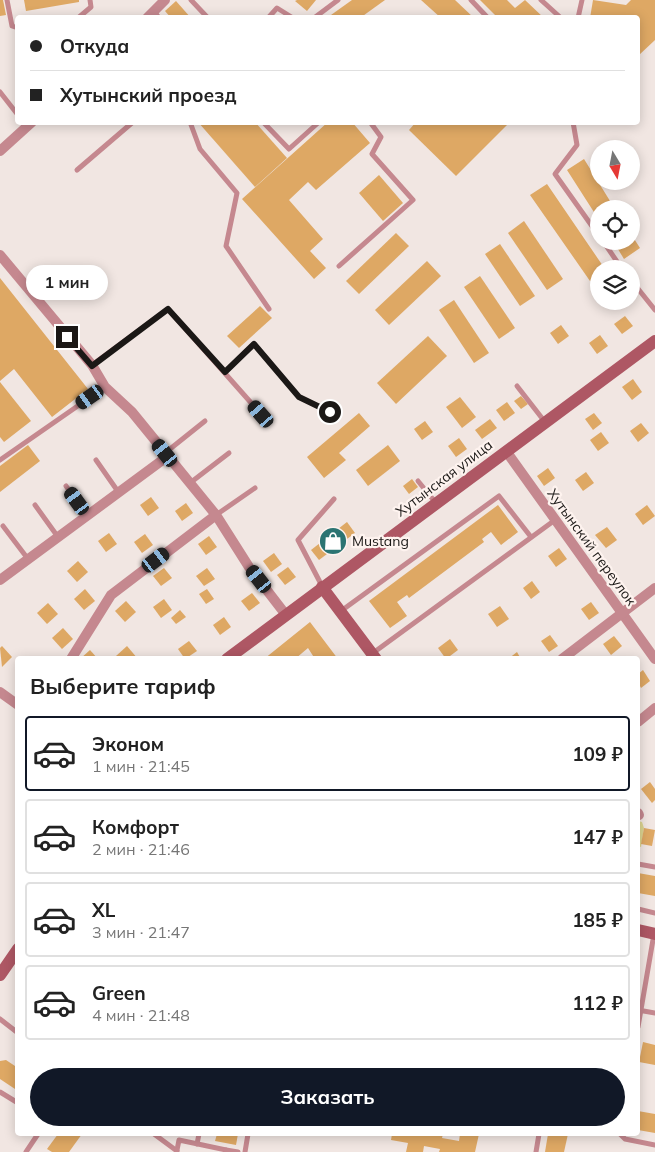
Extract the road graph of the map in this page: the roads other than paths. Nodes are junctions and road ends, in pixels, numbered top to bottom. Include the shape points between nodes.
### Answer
1 (7, 0) edge
2 (90, 0) edge
3 (165, 0) edge
4 (192, 0) edge
5 (338, 0) edge
6 (471, 0) edge
7 (541, 0) edge
8 (582, 0) edge
9 (82, 15) edge
10 (153, 15) edge
11 (205, 15) edge
12 (271, 15) edge
13 (288, 15) edge
14 (318, 15) edge
15 (485, 15) edge
16 (558, 15) edge
17 (579, 15) edge
18 (15, 27) edge
19 (0, 92) edge
20 (15, 112) edge
21 (26, 125) edge
22 (129, 125) edge
23 (191, 125) edge
24 (265, 125) edge
25 (316, 125) edge
26 (372, 125) edge
27 (574, 125) edge
28 (0, 150) edge
29 (76, 170) dead end
30 (590, 223) edge
31 (0, 255) edge
32 (339, 266) dead end
33 (640, 291) edge
34 (270, 309) dead end
35 (655, 310) edge
36 (655, 341) edge
37 (92, 366) junction
38 (225, 372) junction
39 (517, 386) dead end
40 (105, 387) junction
41 (330, 412) dead end
42 (261, 414) dead end
43 (206, 421) dead end
44 (544, 422) junction
45 (506, 451) junction
46 (229, 453) dead end
47 (166, 454) junction
48 (0, 460) edge
49 (96, 460) dead end
50 (418, 481) dead end
51 (190, 483) junction
52 (66, 486) dead end
53 (255, 488) dead end
54 (120, 493) junction
55 (334, 499) dead end
56 (436, 503) junction
57 (35, 505) dead end
58 (216, 515) junction
59 (88, 516) junction
60 (555, 520) junction
61 (3, 526) dead end
62 (58, 537) junction
63 (531, 538) junction
64 (28, 559) junction
65 (0, 580) edge
66 (322, 587) junction
67 (655, 588) edge
68 (341, 612) junction
69 (623, 613) junction
70 (286, 615) junction
71 (73, 656) edge
72 (231, 656) edge
73 (374, 656) edge
74 (566, 656) edge
75 (655, 658) edge
76 (0, 692) edge
77 (15, 703) edge
78 (655, 708) edge
79 (640, 720) edge
80 (640, 864) edge
81 (655, 867) edge
82 (640, 909) edge
83 (655, 913) edge
84 (640, 930) edge
85 (654, 933) edge
86 (15, 953) edge
87 (0, 975) edge
88 (640, 1005) edge
89 (640, 1010) edge
90 (655, 1013) edge
91 (0, 1019) edge
92 (15, 1031) edge
93 (0, 1092) edge
94 (15, 1101) edge
95 (37, 1136) edge
96 (157, 1136) edge
97 (199, 1136) edge
98 (248, 1136) edge
99 (539, 1136) edge
100 (622, 1136) edge
101 (197, 1144) junction
102 (655, 1145) edge
103 (177, 1151) edge
104 (226, 1151) edge
105 (26, 1152) edge
106 (238, 1152) edge
107 (245, 1152) edge
108 (536, 1152) edge

1 - 18 lane via 12,26
2 - 9 lane via 91,7
3 - 10 street
4 - 11 lane
5 - 14 lane
6 - 15 lane
7 - 16 lane
8 - 17 lane
12 - 13 lane via 277,8
19 - 20 lane
21 - 28 street
22 - 29 lane
23 - 34 lane via 200,149 237,193 226,246
24 - 25 lane via 289,148
26 - 32 lane via 381,137 372,154 413,200
27 - 30 lane via 577,145 555,174
31 - 37 street
33 - 35 lane
36 - 44 street, Хутынская улица
37 - 38 lane via 168,309
37 - 40 street
38 - 41 lane via 254,344 299,397
38 - 42 lane
39 - 44 lane
40 - 47 street via 132,412
40 - 48 lane
43 - 47 lane
44 - 45 street, Хутынская улица
45 - 56 street, Хутынская улица
45 - 60 street, Хутынский переулок
46 - 51 lane
47 - 51 street
47 - 54 street
49 - 54 lane
50 - 56 lane
51 - 58 street
52 - 59 lane
53 - 58 lane
54 - 59 street
55 - 66 lane via 298,540
56 - 66 street, Хутынская улица
57 - 62 lane
58 - 70 street via 249,567
58 - 71 street via 111,595
59 - 62 street
60 - 63 lane
60 - 69 street, Хутынский переулок
61 - 64 lane
62 - 64 street
63 - 68 lane via 499,496
63 - 73 lane
64 - 65 street
66 - 68 street
66 - 70 street, Хутынская улица
67 - 69 street
68 - 73 street
69 - 74 street
69 - 75 street, Хутынский переулок
70 - 72 street, Хутынская улица
76 - 77 street
78 - 79 street
80 - 81 lane
82 - 83 lane
84 - 85 street
85 - 88 lane
86 - 87 street
89 - 90 lane
91 - 92 lane
93 - 94 lane
95 - 105 lane
96 - 103 lane
97 - 101 lane
98 - 107 lane
99 - 108 lane
100 - 102 lane
101 - 103 lane via 179,1140
101 - 104 lane
104 - 106 lane

